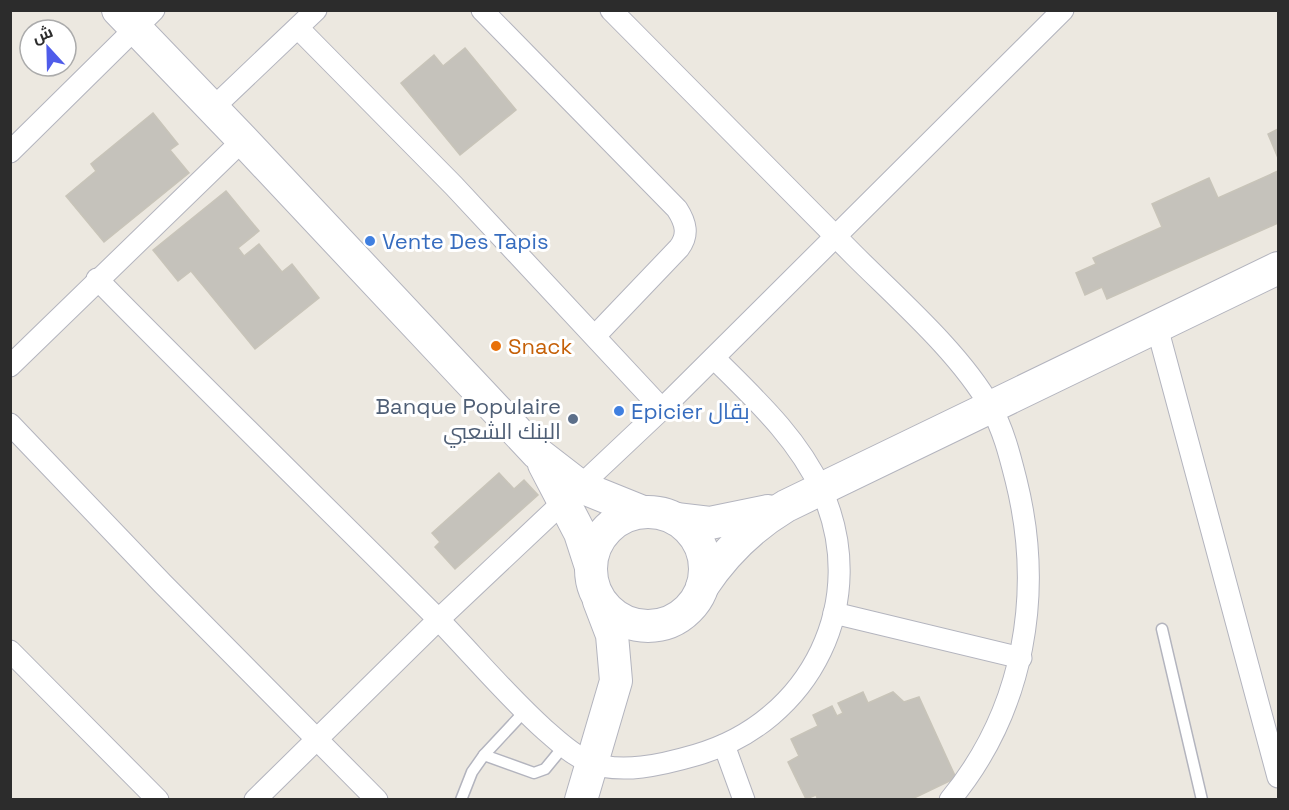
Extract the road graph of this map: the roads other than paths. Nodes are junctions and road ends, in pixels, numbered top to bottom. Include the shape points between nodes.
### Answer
1 (316, 10) edge
2 (482, 10) edge
3 (611, 10) edge
4 (1063, 10) edge
5 (136, 16) edge
6 (298, 28) junction
7 (213, 108) junction
8 (243, 140) junction
9 (10, 152) edge
10 (834, 235) junction
11 (1278, 268) edge
12 (97, 279) junction
13 (1156, 327) junction
14 (595, 336) junction
15 (714, 358) junction
16 (10, 366) edge
17 (991, 407) junction
18 (662, 409) junction
19 (10, 424) edge
20 (821, 489) junction
21 (573, 495) junction
22 (786, 506) junction
23 (643, 512) junction
24 (676, 519) junction
25 (594, 582) junction
26 (702, 587) junction
27 (834, 613) junction
28 (438, 620) junction
29 (674, 620) junction
30 (1162, 629) dead end
31 (10, 651) edge
32 (1021, 658) junction
33 (616, 681) junction
34 (524, 712) junction
35 (316, 740) junction
36 (724, 745) junction
37 (564, 746) junction
38 (484, 755) junction
39 (592, 764) junction
40 (1278, 777) edge
41 (158, 800) edge
42 (255, 800) edge
43 (377, 800) edge
44 (461, 800) edge
45 (581, 800) edge
46 (744, 800) edge
47 (950, 800) edge
48 (1202, 800) edge

1 - 6 street
2 - 14 street via 683,218 686,236 679,249
3 - 10 street
4 - 10 street
5 - 7 street
5 - 9 street
6 - 7 street
6 - 14 street
7 - 8 street
8 - 12 street
8 - 21 street
10 - 15 street
10 - 17 street via 941,344
11 - 13 street
12 - 16 street
12 - 28 street
13 - 17 street
13 - 40 street
14 - 18 street
15 - 18 street
15 - 20 street via 779,424
17 - 20 street
17 - 32 street via 1010,456 1027,539 1028,590
18 - 21 street
19 - 35 street
20 - 22 street
20 - 27 street via 837,548
21 - 23 street
21 - 25 street
21 - 28 street
22 - 24 street via 710,523
22 - 26 street via 744,535
23 - 24 street
23 - 25 street via 610,527 594,549
24 - 26 street via 702,548
25 - 29 street via 609,611 631,624 650,626
25 - 33 street via 612,635
26 - 29 street via 693,604
27 - 32 street
27 - 36 street via 817,658 791,698 759,727
28 - 34 street
28 - 35 street
29 - 33 street via 643,646
30 - 48 lane
31 - 41 street
32 - 47 street via 992,737
33 - 39 street
34 - 37 street
34 - 38 lane
35 - 42 street
35 - 43 street
36 - 39 street via 662,764
36 - 46 street
37 - 38 lane via 545,769 534,773
37 - 39 street
38 - 44 lane
39 - 45 street

